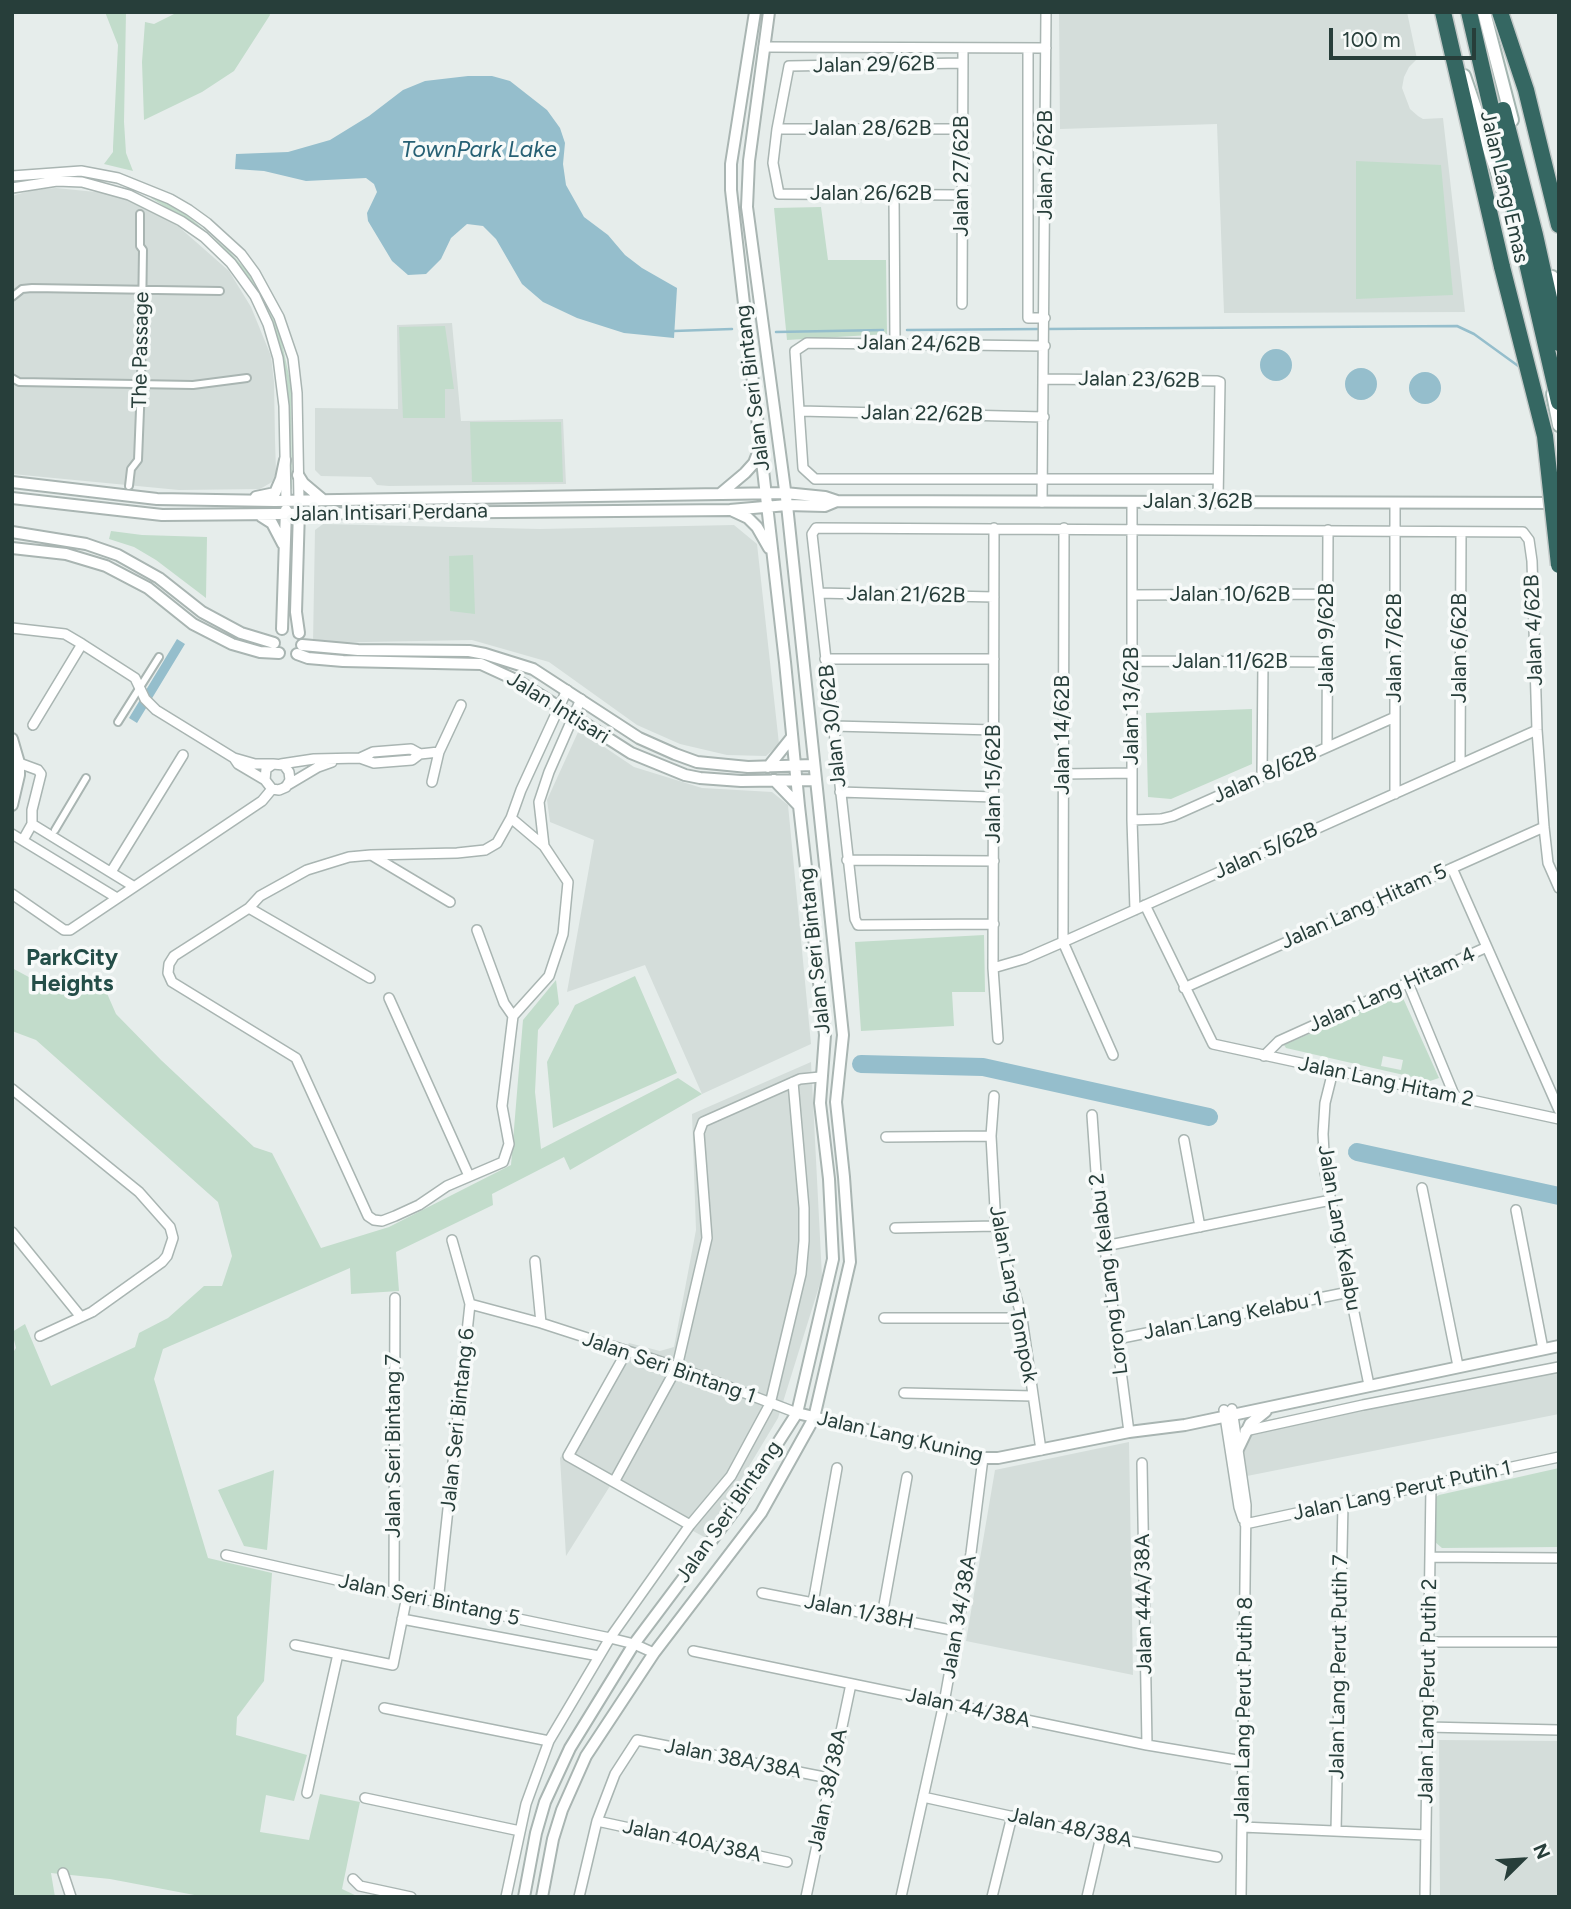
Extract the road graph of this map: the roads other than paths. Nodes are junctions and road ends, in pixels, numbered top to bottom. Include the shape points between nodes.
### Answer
1 (755, 12) edge
2 (769, 12) edge
3 (1046, 12) edge
4 (1443, 12) edge
5 (1462, 12) edge
6 (1469, 12) edge
7 (1479, 12) edge
8 (1485, 12) edge
9 (1500, 12) edge
10 (764, 47) junction
11 (963, 48) junction
12 (1028, 48) junction
13 (1046, 48) junction
14 (963, 63) junction
15 (963, 128) junction
16 (777, 129) junction
17 (12, 176) edge
18 (12, 188) edge
19 (779, 194) joint
20 (894, 195) junction
21 (962, 195) junction
22 (1507, 202) junction
23 (139, 214) dead end
24 (1559, 225) edge
25 (142, 289) junction
26 (219, 291) dead end
27 (12, 297) edge
28 (962, 304) dead end
29 (1559, 304) edge
30 (1045, 318) junction
31 (895, 343) junction
32 (1559, 343) edge
33 (1045, 346) junction
34 (12, 378) edge
35 (247, 378) dead end
36 (1044, 379) junction
37 (141, 385) junction
38 (1556, 400) edge
39 (800, 411) junction
40 (1044, 417) junction
41 (1559, 425) edge
42 (760, 448) junction
43 (285, 460) junction
44 (298, 475) junction
45 (1043, 478) junction
46 (1218, 479) junction
47 (12, 482) edge
48 (129, 486) dead end
49 (785, 493) junction
50 (720, 494) junction
51 (766, 494) junction
52 (468, 497) junction
53 (12, 498) edge
54 (322, 499) junction
55 (229, 500) junction
56 (299, 500) junction
57 (286, 501) junction
58 (836, 501) junction
59 (1218, 501) junction
60 (1042, 502) junction
61 (1132, 502) junction
62 (1395, 503) junction
63 (1559, 503) edge
64 (787, 505) junction
65 (767, 508) junction
66 (730, 510) junction
67 (469, 512) junction
68 (327, 513) junction
69 (286, 514) junction
70 (299, 514) junction
71 (258, 515) junction
72 (816, 528) joint
73 (994, 528) junction
74 (1064, 528) junction
75 (1132, 529) junction
76 (1328, 530) junction
77 (1395, 530) junction
78 (12, 532) edge
79 (1461, 532) junction
80 (1523, 532) joint
81 (298, 544) junction
82 (12, 548) edge
83 (286, 550) junction
84 (772, 555) junction
85 (1559, 565) edge
86 (819, 593) junction
87 (1328, 594) junction
88 (1132, 595) junction
89 (994, 597) junction
90 (12, 628) edge
91 (282, 629) junction
92 (82, 644) junction
93 (299, 644) junction
94 (276, 648) junction
95 (159, 657) dead end
96 (825, 659) junction
97 (994, 659) junction
98 (1133, 661) junction
99 (1262, 662) junction
100 (1328, 662) junction
101 (139, 687) junction
102 (567, 690) junction
103 (581, 699) junction
104 (461, 705) dead end
105 (558, 708) junction
106 (573, 717) junction
107 (1395, 717) junction
108 (118, 722) dead end
109 (33, 725) dead end
110 (832, 726) junction
111 (994, 730) junction
112 (1537, 730) junction
113 (792, 737) junction
114 (12, 739) edge
115 (1327, 747) junction
116 (439, 752) junction
117 (183, 755) dead end
118 (536, 757) junction
119 (234, 758) junction
120 (341, 760) junction
121 (19, 763) junction
122 (277, 764) junction
123 (553, 764) junction
124 (1460, 764) junction
125 (813, 765) junction
126 (796, 766) junction
127 (768, 767) junction
128 (1132, 773) junction
129 (1063, 774) junction
130 (1262, 775) junction
131 (86, 778) dead end
132 (264, 780) junction
133 (773, 780) junction
134 (815, 780) junction
135 (796, 781) junction
136 (432, 782) dead end
137 (286, 787) junction
138 (272, 789) junction
139 (840, 792) junction
140 (1395, 794) junction
141 (994, 797) junction
142 (12, 805) edge
143 (799, 806) junction
144 (511, 818) junction
145 (1132, 820) junction
146 (32, 824) junction
147 (1544, 827) junction
148 (12, 834) edge
149 (56, 835) junction
150 (23, 840) junction
151 (544, 846) junction
152 (47, 855) junction
153 (371, 855) junction
154 (847, 860) junction
155 (994, 861) junction
156 (1452, 868) junction
157 (111, 872) junction
158 (133, 886) junction
159 (1559, 888) edge
160 (12, 894) edge
161 (117, 898) junction
162 (450, 902) dead end
163 (1145, 905) junction
164 (248, 908) junction
165 (1135, 910) junction
166 (993, 924) junction
167 (477, 930) dead end
168 (1063, 942) junction
169 (1487, 947) junction
170 (993, 968) junction
171 (370, 978) dead end
172 (1408, 983) junction
173 (1184, 988) junction
174 (388, 998) dead end
175 (513, 1016) junction
176 (999, 1039) dead end
177 (841, 1051) junction
178 (1113, 1055) dead end
179 (1264, 1056) junction
180 (1333, 1071) junction
181 (820, 1077) junction
182 (793, 1082) junction
183 (12, 1089) edge
184 (994, 1096) dead end
185 (1455, 1097) junction
186 (1559, 1110) edge
187 (1092, 1115) dead end
188 (1559, 1119) edge
189 (991, 1136) junction
190 (886, 1137) dead end
191 (1185, 1140) dead end
192 (469, 1176) junction
193 (1422, 1188) dead end
194 (1331, 1200) junction
195 (1516, 1210) dead end
196 (996, 1226) junction
197 (1200, 1227) junction
198 (895, 1228) dead end
199 (12, 1232) edge
200 (452, 1240) dead end
201 (1105, 1247) junction
202 (535, 1261) dead end
203 (1349, 1292) junction
204 (395, 1298) dead end
205 (470, 1304) junction
206 (80, 1317) junction
207 (884, 1318) dead end
208 (1022, 1318) junction
209 (541, 1323) junction
210 (40, 1336) dead end
211 (1116, 1339) junction
212 (1559, 1346) edge
213 (1543, 1349) junction
214 (626, 1351) junction
215 (1458, 1366) junction
216 (677, 1367) junction
217 (1559, 1367) edge
218 (1369, 1385) junction
219 (904, 1393) dead end
220 (1033, 1396) junction
221 (1301, 1399) junction
222 (770, 1404) junction
223 (1278, 1406) junction
224 (797, 1413) junction
225 (1228, 1413) junction
226 (814, 1418) junction
227 (1245, 1431) junction
228 (1129, 1433) junction
229 (1238, 1449) junction
230 (1041, 1450) junction
231 (1559, 1457) edge
232 (983, 1458) junction
233 (1142, 1463) dead end
234 (836, 1468) dead end
235 (907, 1478) dead end
236 (614, 1482) junction
237 (1431, 1486) junction
238 (1343, 1504) junction
239 (1245, 1524) junction
240 (690, 1525) junction
241 (226, 1555) dead end
242 (1430, 1557) junction
243 (1559, 1558) edge
244 (762, 1592) dead end
245 (394, 1593) junction
246 (407, 1596) junction
247 (439, 1602) junction
248 (813, 1603) junction
249 (882, 1616) junction
250 (402, 1619) junction
251 (956, 1632) junction
252 (610, 1638) junction
253 (1428, 1642) junction
254 (1559, 1642) edge
255 (634, 1644) junction
256 (295, 1645) dead end
257 (693, 1651) dead end
258 (654, 1653) junction
259 (338, 1654) junction
260 (599, 1656) junction
261 (851, 1684) junction
262 (944, 1703) junction
263 (384, 1708) dead end
264 (1426, 1727) junction
265 (1559, 1730) edge
266 (549, 1741) junction
267 (1147, 1745) junction
268 (1243, 1761) junction
269 (830, 1779) junction
270 (307, 1793) dead end
271 (923, 1797) junction
272 (365, 1798) dead end
273 (1012, 1816) junction
274 (597, 1821) junction
275 (1242, 1826) junction
276 (520, 1831) junction
277 (1336, 1831) junction
278 (1426, 1835) junction
279 (1101, 1836) junction
280 (1217, 1857) dead end
281 (787, 1862) dead end
282 (63, 1872) dead end
283 (353, 1879) dead end
284 (71, 1897) edge
285 (411, 1897) edge
286 (506, 1897) edge
287 (524, 1897) edge
288 (541, 1897) edge
289 (579, 1897) edge
290 (806, 1897) edge
291 (901, 1897) edge
292 (992, 1897) edge
293 (1087, 1897) edge
294 (1241, 1897) edge
295 (1425, 1897) edge

1 - 42 street, Jalan Seri Bintang via 730,190
2 - 10 street, Jalan Seri Bintang
3 - 13 street, Jalan 2/62B
4 - 22 main road
4 - 85 highway, bridge via 1545,436
5 - 22 main road, Jalan Lang Emas
6 - 38 highway
7 - 32 highway
8 - 29 main road, Jalan Lang Emas
9 - 24 highway via 1526,90
10 - 11 street, Jalan 29/62B
10 - 49 street, Jalan Seri Bintang via 747,207
11 - 12 street, Jalan 29/62B
11 - 14 street, Jalan 27/62B
12 - 13 street, Jalan 29/62B
12 - 30 street via 1028,318
13 - 30 street, Jalan 2/62B
14 - 15 street, Jalan 27/62B
14 - 16 street, Jalan 29/62B via 789,66
15 - 16 street, Jalan 28/62B
15 - 21 street, Jalan 27/62B
16 - 19 street, Jalan 29/62B via 773,163
17 - 44 street via 81,171 118,178 189,210 241,254 274,306 293,358
18 - 43 street via 57,181 112,189 162,210 218,250 255,296 274,343 283,388
19 - 20 street, Jalan 26/62B
20 - 21 street, Jalan 26/62B
20 - 31 street
21 - 28 street, Jalan 27/62B
22 - 38 main road, Jalan Lang Emas
23 - 25 street, The Passage
25 - 26 street
25 - 27 street via 32,288
25 - 37 street, The Passage
30 - 33 street, Jalan 2/62B
31 - 33 street, Jalan 24/62B
31 - 39 street, Jalan 24/62B via 807,343 795,351
33 - 36 street, Jalan 2/62B
34 - 37 street via 19,382
35 - 37 street via 193,386
36 - 40 street, Jalan 2/62B
36 - 46 street, Jalan 23/62B via 1217,381 1221,386
37 - 48 street, The Passage via 138,460 131,469
38 - 41 main road
39 - 40 street, Jalan 22/62B
39 - 45 street, Jalan 3/62B via 803,468 816,479
40 - 45 street, Jalan 2/62B
42 - 50 street via 754,463
42 - 51 street, Jalan Seri Bintang
43 - 55 street via 275,493
43 - 57 street
44 - 54 street
44 - 56 street
45 - 46 street, Jalan 3/62B
45 - 60 street, Jalan 2/62B
46 - 59 street
47 - 55 street, Jalan Intisari Perdana via 157,499
49 - 51 street, Jalan Intisari Perdana
49 - 58 street, Jalan 3/62B
49 - 64 street, Jalan Seri Bintang
50 - 51 street, Jalan Intisari Perdana
50 - 52 street, Jalan Intisari Perdana
51 - 65 street, Jalan Seri Bintang
52 - 54 street, Jalan Intisari Perdana
52 - 67 street
53 - 71 street, Jalan Intisari Perdana via 162,515
54 - 56 street, Jalan Intisari Perdana
55 - 57 street, Jalan Intisari Perdana
56 - 57 street, Jalan Intisari Perdana
56 - 70 street
57 - 69 street
58 - 60 street, Jalan 3/62B
58 - 64 street, Jalan 3/62B via 825,506
59 - 61 street, Jalan 3/62B
59 - 62 street, Jalan 3/62B
60 - 61 street, Jalan 3/62B
61 - 75 street, Jalan 13/62B
62 - 63 street, Jalan 3/62B
62 - 77 street, Jalan 7/62B
64 - 65 street, Jalan 3/62B
64 - 125 street, Jalan Seri Bintang
65 - 66 street, Jalan Intisari Perdana
65 - 84 street, Jalan Seri Bintang
66 - 67 street, Jalan Intisari Perdana
66 - 84 street via 757,527
67 - 68 street, Jalan Intisari Perdana
68 - 70 street, Jalan Intisari Perdana
68 - 81 street via 308,524
69 - 70 street, Jalan Intisari Perdana
69 - 71 street, Jalan Intisari Perdana
69 - 83 street
70 - 81 street
71 - 83 street via 272,523
72 - 73 street, Jalan 3/62B
72 - 86 street, Jalan 30/62B via 811,534
73 - 74 street, Jalan 3/62B
73 - 89 street, Jalan 15/62B
74 - 75 street, Jalan 3/62B
74 - 129 street, Jalan 14/62B
75 - 76 street, Jalan 3/62B
75 - 88 street, Jalan 13/62B
76 - 77 street, Jalan 3/62B
76 - 87 street, Jalan 9/62B
77 - 79 street, Jalan 3/62B
77 - 107 street, Jalan 7/62B
78 - 94 street via 86,544 118,555 159,578 202,612
79 - 80 street, Jalan 3/62B
79 - 124 street, Jalan 6/62B
80 - 112 street, Jalan 4/62B via 1532,561
81 - 93 street
82 - 94 street via 66,554 106,566 148,588 192,624 232,644 260,652
83 - 91 street
84 - 113 street, Jalan Seri Bintang
86 - 89 street, Jalan 21/62B
86 - 96 street, Jalan 30/62B
87 - 88 street, Jalan 10/62B
87 - 100 street, Jalan 9/62B
88 - 98 street, Jalan 13/62B
89 - 97 street, Jalan 15/62B
90 - 92 street via 65,634
91 - 93 street via 291,628
91 - 94 street
92 - 101 street via 135,678
92 - 109 street
93 - 94 street via 288,657
93 - 102 street, Jalan Intisari via 358,650 469,651 533,669
93 - 105 street, Jalan Intisari via 309,658 481,664 518,681
95 - 101 street
96 - 97 street
96 - 110 street, Jalan 30/62B
97 - 111 street, Jalan 15/62B
98 - 99 street, Jalan 11/62B
98 - 128 street, Jalan 13/62B
99 - 100 street, Jalan 11/62B
99 - 130 street
100 - 115 street, Jalan 9/62B
101 - 108 street
101 - 119 street via 156,710
102 - 103 street, Jalan Intisari
102 - 105 street
103 - 106 street
103 - 127 street, Jalan Intisari via 639,738 675,754 702,763
104 - 116 street
105 - 106 street, Jalan Intisari
105 - 118 street
106 - 123 street
106 - 133 street, Jalan Intisari via 631,753 685,775
107 - 115 street, Jalan 8/62B
107 - 140 street, Jalan 7/62B
110 - 111 street
110 - 139 street, Jalan 30/62B
111 - 141 street, Jalan 15/62B
112 - 124 street, Jalan 5/62B
112 - 147 street, Jalan 4/62B
113 - 126 street, Jalan Seri Bintang
113 - 127 street
114 - 121 street
115 - 130 street, Jalan 8/62B
116 - 120 street via 412,760
116 - 136 street
117 - 157 street
118 - 123 street
118 - 144 street
119 - 122 street
119 - 132 street
120 - 122 street
120 - 137 street via 318,767
121 - 142 street
121 - 146 street via 41,774
122 - 132 street via 266,769
122 - 137 street via 289,772
123 - 151 street via 539,802
124 - 140 street, Jalan 5/62B
125 - 126 street, Jalan Intisari
125 - 134 street, Jalan Seri Bintang
126 - 127 street, Jalan Intisari
126 - 135 street, Jalan Seri Bintang
128 - 129 street
128 - 145 street, Jalan 13/62B
129 - 168 street, Jalan 14/62B
130 - 145 street, Jalan 8/62B via 1173,816
131 - 149 street
132 - 138 street
133 - 135 street, Jalan Intisari
133 - 143 street
134 - 135 street, Jalan Intisari
134 - 177 street, Jalan Seri Bintang via 843,1035
135 - 143 street, Jalan Seri Bintang
137 - 138 street
138 - 158 street
139 - 141 street
139 - 154 street, Jalan 30/62B
140 - 163 street, Jalan 5/62B
141 - 155 street, Jalan 15/62B
143 - 181 street, Jalan Seri Bintang via 825,1035
144 - 151 street
144 - 153 street via 497,843 485,850
145 - 165 street, Jalan 13/62B
146 - 149 street
146 - 150 street
147 - 156 street, Jalan Lang Hitam 5
147 - 159 street, Jalan 4/62B via 1548,863
148 - 150 street
149 - 152 street
149 - 157 street
150 - 152 street
151 - 175 street via 568,882 563,934 549,976
152 - 161 street
153 - 162 street
153 - 164 street via 307,870 260,896
154 - 155 street
154 - 166 street, Jalan 30/62B via 858,925
155 - 166 street, Jalan 15/62B
156 - 169 street
156 - 173 street, Jalan Lang Hitam 5
157 - 158 street
158 - 161 street
160 - 161 street via 64,930 76,927
163 - 165 street, Jalan 5/62B
163 - 173 street
164 - 171 street
164 - 192 street via 174,956 169,964 172,982 296,1058 368,1216 374,1220 383,1221 407,1210
165 - 168 street, Jalan 5/62B
166 - 170 street, Jalan 15/62B
167 - 175 street
168 - 170 street, Jalan 5/62B
168 - 178 street
169 - 172 street, Jalan Lang Hitam 4
169 - 186 street
170 - 176 street, Jalan 15/62B
172 - 179 street, Jalan Lang Hitam 4 via 1279,1041
172 - 185 street
173 - 179 street, Jalan Lang Hitam 2 via 1213,1044
174 - 192 street
175 - 192 street via 502,1106 509,1144 503,1161
177 - 181 street via 833,1072
177 - 226 street, Jalan Seri Bintang via 836,1102 850,1262
179 - 180 street, Jalan Lang Hitam 2
180 - 185 street, Jalan Lang Hitam 2
180 - 194 street, Jalan Lang Kelabu via 1323,1134
181 - 182 street
181 - 224 street, Jalan Seri Bintang via 833,1259
182 - 216 street via 703,1122 699,1133 707,1238
182 - 222 street via 804,1208 802,1274
183 - 206 street via 139,1192 172,1233 162,1262
184 - 189 street, Jalan Lang Tompok
185 - 188 street, Jalan Lang Hitam 2
187 - 201 street, Lorong Lang Kelabu 2
189 - 190 street
189 - 196 street, Jalan Lang Tompok
191 - 197 street
193 - 215 street
194 - 197 street
194 - 203 street, Jalan Lang Kelabu
195 - 213 street
196 - 198 street
196 - 208 street, Jalan Lang Tompok
197 - 201 street
199 - 206 street
200 - 205 street, Jalan Seri Bintang 6
201 - 211 street, Lorong Lang Kelabu 2
202 - 209 street
203 - 211 street, Jalan Lang Kelabu 1
203 - 218 street, Jalan Lang Kelabu
204 - 245 street, Jalan Seri Bintang 7
205 - 209 street, Jalan Seri Bintang 1
205 - 247 street, Jalan Seri Bintang 6
206 - 210 street
207 - 208 street
208 - 220 street, Jalan Lang Tompok
209 - 214 street, Jalan Seri Bintang 1
211 - 228 street, Lorong Lang Kelabu 2
212 - 213 street, Jalan Lang Kuning
213 - 215 street, Jalan Lang Kuning
214 - 216 street, Jalan Seri Bintang 1
214 - 236 street via 568,1456
215 - 218 street, Jalan Lang Kuning
216 - 222 street, Jalan Seri Bintang 1
216 - 236 street
217 - 227 street
218 - 221 street, Jalan Lang Kuning
219 - 220 street
220 - 230 street, Jalan Lang Tompok
221 - 223 street, Jalan Lang Kuning
221 - 225 street, Jalan Lang Kuning
222 - 224 street, Jalan Seri Bintang 1
222 - 240 street via 731,1476
223 - 225 street, Jalan Lang Kuning
223 - 227 street via 1262,1413
224 - 226 street, Jalan Lang Kuning
224 - 255 street, Jalan Seri Bintang via 736,1507
225 - 228 street, Jalan Lang Kuning via 1184,1418
225 - 229 street, Jalan Lang Perut Putih 8
225 - 239 street, Jalan Lang Perut Putih 8
226 - 232 street, Jalan Lang Kuning
226 - 258 street, Jalan Seri Bintang via 761,1513
227 - 229 street
228 - 230 street, Jalan Lang Kuning
229 - 239 street, Jalan Lang Perut Putih 8
230 - 232 street, Jalan Lang Kuning
231 - 237 street, Jalan Lang Perut Putih 1
232 - 251 street, Jalan 34/38A
233 - 267 street, Jalan 44A/38A
234 - 248 street
235 - 249 street
236 - 240 street
237 - 238 street, Jalan Lang Perut Putih 1
237 - 242 street, Jalan Lang Perut Putih 2
238 - 239 street, Jalan Lang Perut Putih 1
238 - 277 street, Jalan Lang Perut Putih 7
239 - 268 street, Jalan Lang Perut Putih 8
240 - 252 street
241 - 245 street, Jalan Seri Bintang 5
242 - 243 street
242 - 253 street, Jalan Lang Perut Putih 2
244 - 248 street, Jalan 1/38H
245 - 246 street, Jalan Seri Bintang 5
246 - 247 street, Jalan Seri Bintang 5
246 - 250 street
247 - 252 street, Jalan Seri Bintang 5
248 - 249 street, Jalan 1/38H
249 - 251 street, Jalan 1/38H
250 - 259 street via 393,1665
250 - 260 street
251 - 262 street, Jalan 34/38A
252 - 255 street, Jalan Seri Bintang 5
252 - 260 street
253 - 254 street
253 - 264 street, Jalan Lang Perut Putih 2
255 - 258 street, Jalan Seri Bintang 5
255 - 287 street, Jalan Seri Bintang via 569,1748 545,1802
256 - 259 street
257 - 261 street, Jalan 44/38A
258 - 288 street, Jalan Seri Bintang via 586,1756 566,1799
259 - 270 street
260 - 266 street
261 - 262 street, Jalan 44/38A
261 - 269 street, Jalan 38/38A
262 - 267 street, Jalan 44/38A
262 - 271 street, Jalan 34/38A
263 - 266 street
264 - 265 street
264 - 278 street, Jalan Lang Perut Putih 2
266 - 276 street
267 - 268 street, Jalan 44/38A
268 - 275 street, Jalan Lang Perut Putih 8
269 - 274 street, Jalan 38A/38A via 637,1740 615,1774
269 - 290 street, Jalan 38/38A
271 - 273 street, Jalan 48/38A
271 - 291 street, Jalan 34/38A
272 - 276 street
273 - 279 street, Jalan 48/38A
273 - 292 street
274 - 281 street, Jalan 40A/38A
274 - 289 street
275 - 277 street
275 - 294 street, Jalan Lang Perut Putih 8
276 - 286 street
277 - 278 street
278 - 295 street, Jalan Lang Perut Putih 2
279 - 280 street, Jalan 48/38A
279 - 293 street
282 - 284 street
283 - 285 street via 360,1886

